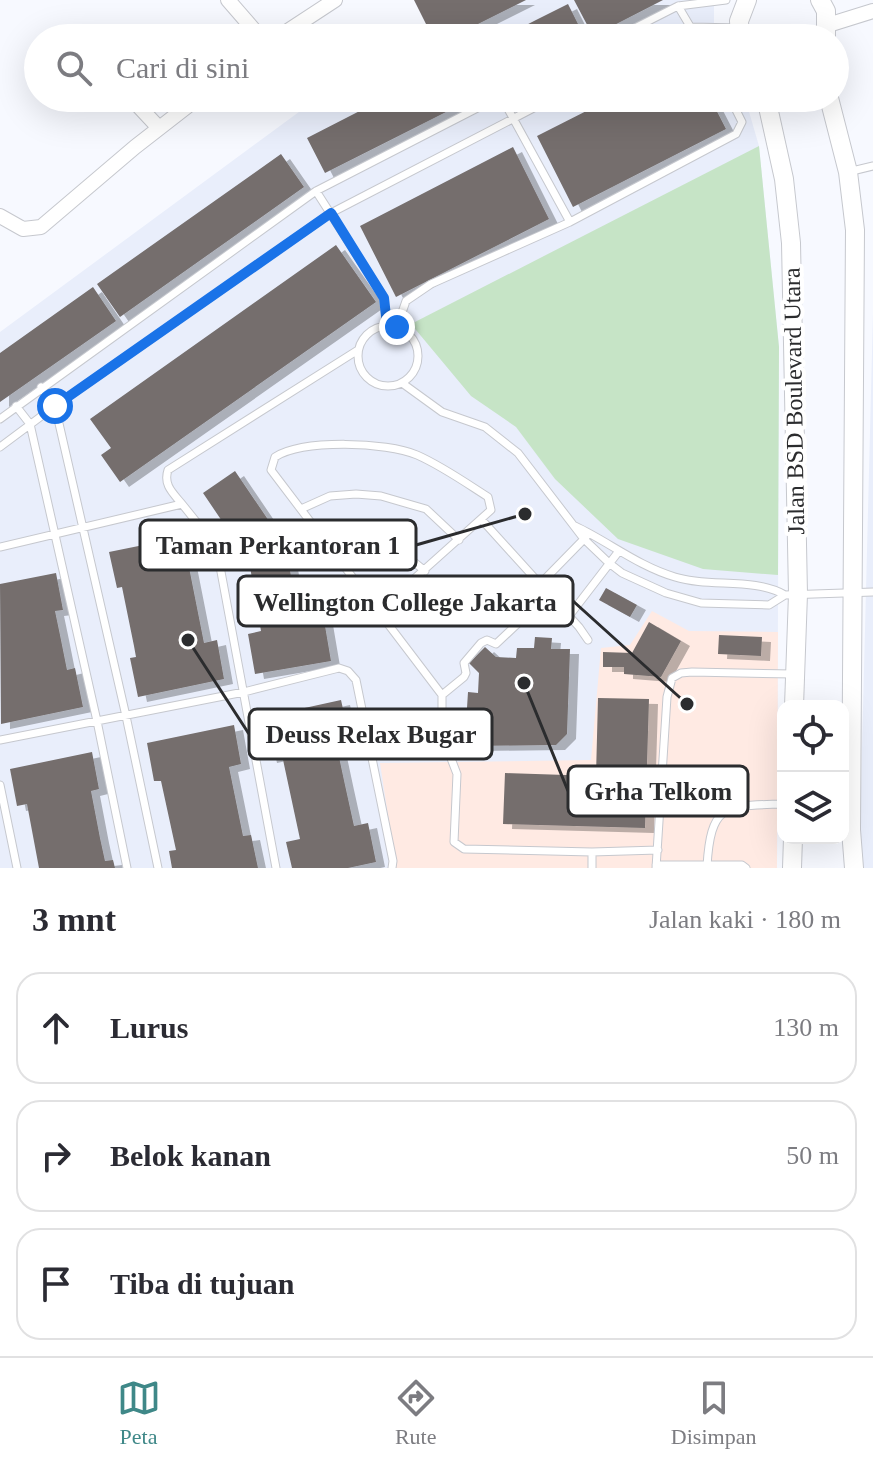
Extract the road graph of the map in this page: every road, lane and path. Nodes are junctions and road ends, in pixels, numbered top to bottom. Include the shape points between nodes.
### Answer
1 (228, 0) edge
2 (335, 0) edge
3 (726, 0) edge
4 (747, 0) edge
5 (820, 0) edge
6 (678, 6) junction
7 (873, 11) edge
8 (249, 24) edge
9 (298, 24) edge
10 (643, 24) edge
11 (689, 24) edge
12 (741, 24) edge
13 (827, 24) edge
14 (843, 24) edge
15 (144, 112) edge
16 (180, 112) edge
17 (472, 112) edge
18 (508, 112) edge
19 (527, 112) edge
20 (737, 112) edge
21 (769, 112) edge
22 (833, 112) edge
23 (512, 120) junction
24 (159, 128) junction
25 (873, 166) edge
26 (848, 172) junction
27 (316, 191) junction
28 (331, 213) junction
29 (0, 216) edge
30 (570, 222) junction
31 (387, 325) junction
32 (397, 327) junction
33 (358, 350) junction
34 (402, 383) junction
35 (41, 387) junction
36 (16, 406) junction
37 (55, 406) junction
38 (0, 419) edge
39 (30, 424) junction
40 (0, 447) edge
41 (182, 504) junction
42 (301, 509) junction
43 (481, 519) junction
44 (83, 528) junction
45 (55, 535) junction
46 (587, 536) junction
47 (324, 539) junction
48 (459, 540) junction
49 (0, 547) edge
50 (619, 551) junction
51 (609, 563) junction
52 (425, 571) junction
53 (539, 585) junction
54 (854, 592) junction
55 (873, 592) edge
56 (548, 595) junction
57 (791, 595) junction
58 (378, 611) junction
59 (569, 616) junction
60 (588, 640) dead end
61 (795, 674) junction
62 (244, 692) junction
63 (442, 695) junction
64 (794, 700) edge
65 (126, 716) junction
66 (97, 721) junction
67 (0, 740) edge
68 (0, 785) edge
69 (777, 804) edge
70 (793, 844) edge
71 (658, 850) junction
72 (592, 852) junction
73 (656, 866) edge
74 (707, 866) junction
75 (676, 867) edge
76 (17, 868) edge
77 (127, 868) edge
78 (158, 868) edge
79 (276, 868) edge
80 (392, 868) edge
81 (592, 868) edge
82 (746, 868) edge
83 (792, 868) edge
84 (854, 868) edge

1 - 8 street
2 - 9 street
3 - 6 lane
4 - 12 street
5 - 13 street
6 - 10 lane
6 - 11 lane
7 - 14 street
15 - 24 street
16 - 24 street
17 - 27 lane
18 - 23 lane
19 - 23 lane
20 - 30 lane via 742,122 736,134
21 - 57 street, Jalan BSD Boulevard Utara via 791,243
22 - 26 street
23 - 28 lane
23 - 30 lane
24 - 29 street via 41,227 23,229
25 - 26 lane
26 - 54 street via 855,230
27 - 28 lane
27 - 35 lane
28 - 31 lane via 384,298
28 - 37 lane
30 - 32 lane via 431,284 406,301
31 - 32 lane
31 - 33 lane via 368,332
32 - 34 lane via 417,348 416,368
33 - 34 lane via 366,377 383,386
33 - 41 lane via 168,470 167,485
34 - 46 lane via 442,412 485,427 518,453
35 - 36 lane
35 - 37 lane
36 - 38 lane
36 - 39 lane
37 - 39 lane
37 - 44 lane
39 - 40 lane
39 - 45 lane
41 - 44 lane
41 - 62 lane via 207,535 219,561
42 - 43 lane via 271,463 286,450 340,445 416,455 488,497 491,510
42 - 47 lane
42 - 48 lane via 330,496 381,496 426,509
43 - 48 lane
43 - 53 lane
44 - 45 lane
44 - 65 lane
45 - 49 lane
45 - 66 lane
46 - 50 lane
46 - 51 lane
46 - 53 lane
47 - 52 lane via 356,534 380,539
47 - 58 lane
48 - 52 lane
50 - 51 lane
50 - 57 lane via 676,578 770,586
51 - 57 lane via 666,593 701,603 769,605
51 - 59 lane
52 - 58 lane
53 - 56 lane
54 - 55 lane
54 - 57 lane
54 - 84 street
56 - 59 lane
56 - 63 lane via 496,644 481,643 464,663 464,677
57 - 61 street, Jalan BSD Boulevard Utara
58 - 63 lane
59 - 60 lane
61 - 64 street, Jalan BSD Boulevard Utara
61 - 71 lane via 692,672 672,678
62 - 65 lane
62 - 79 lane
62 - 80 lane via 339,668 356,680
63 - 72 lane via 442,735 457,774 457,846
65 - 66 lane
65 - 78 lane
66 - 67 lane
66 - 77 lane
68 - 76 lane
69 - 74 lane via 735,806 724,813 709,834
70 - 83 street
71 - 72 lane
71 - 73 lane
72 - 81 lane
73 - 75 lane
74 - 75 lane
74 - 82 lane

